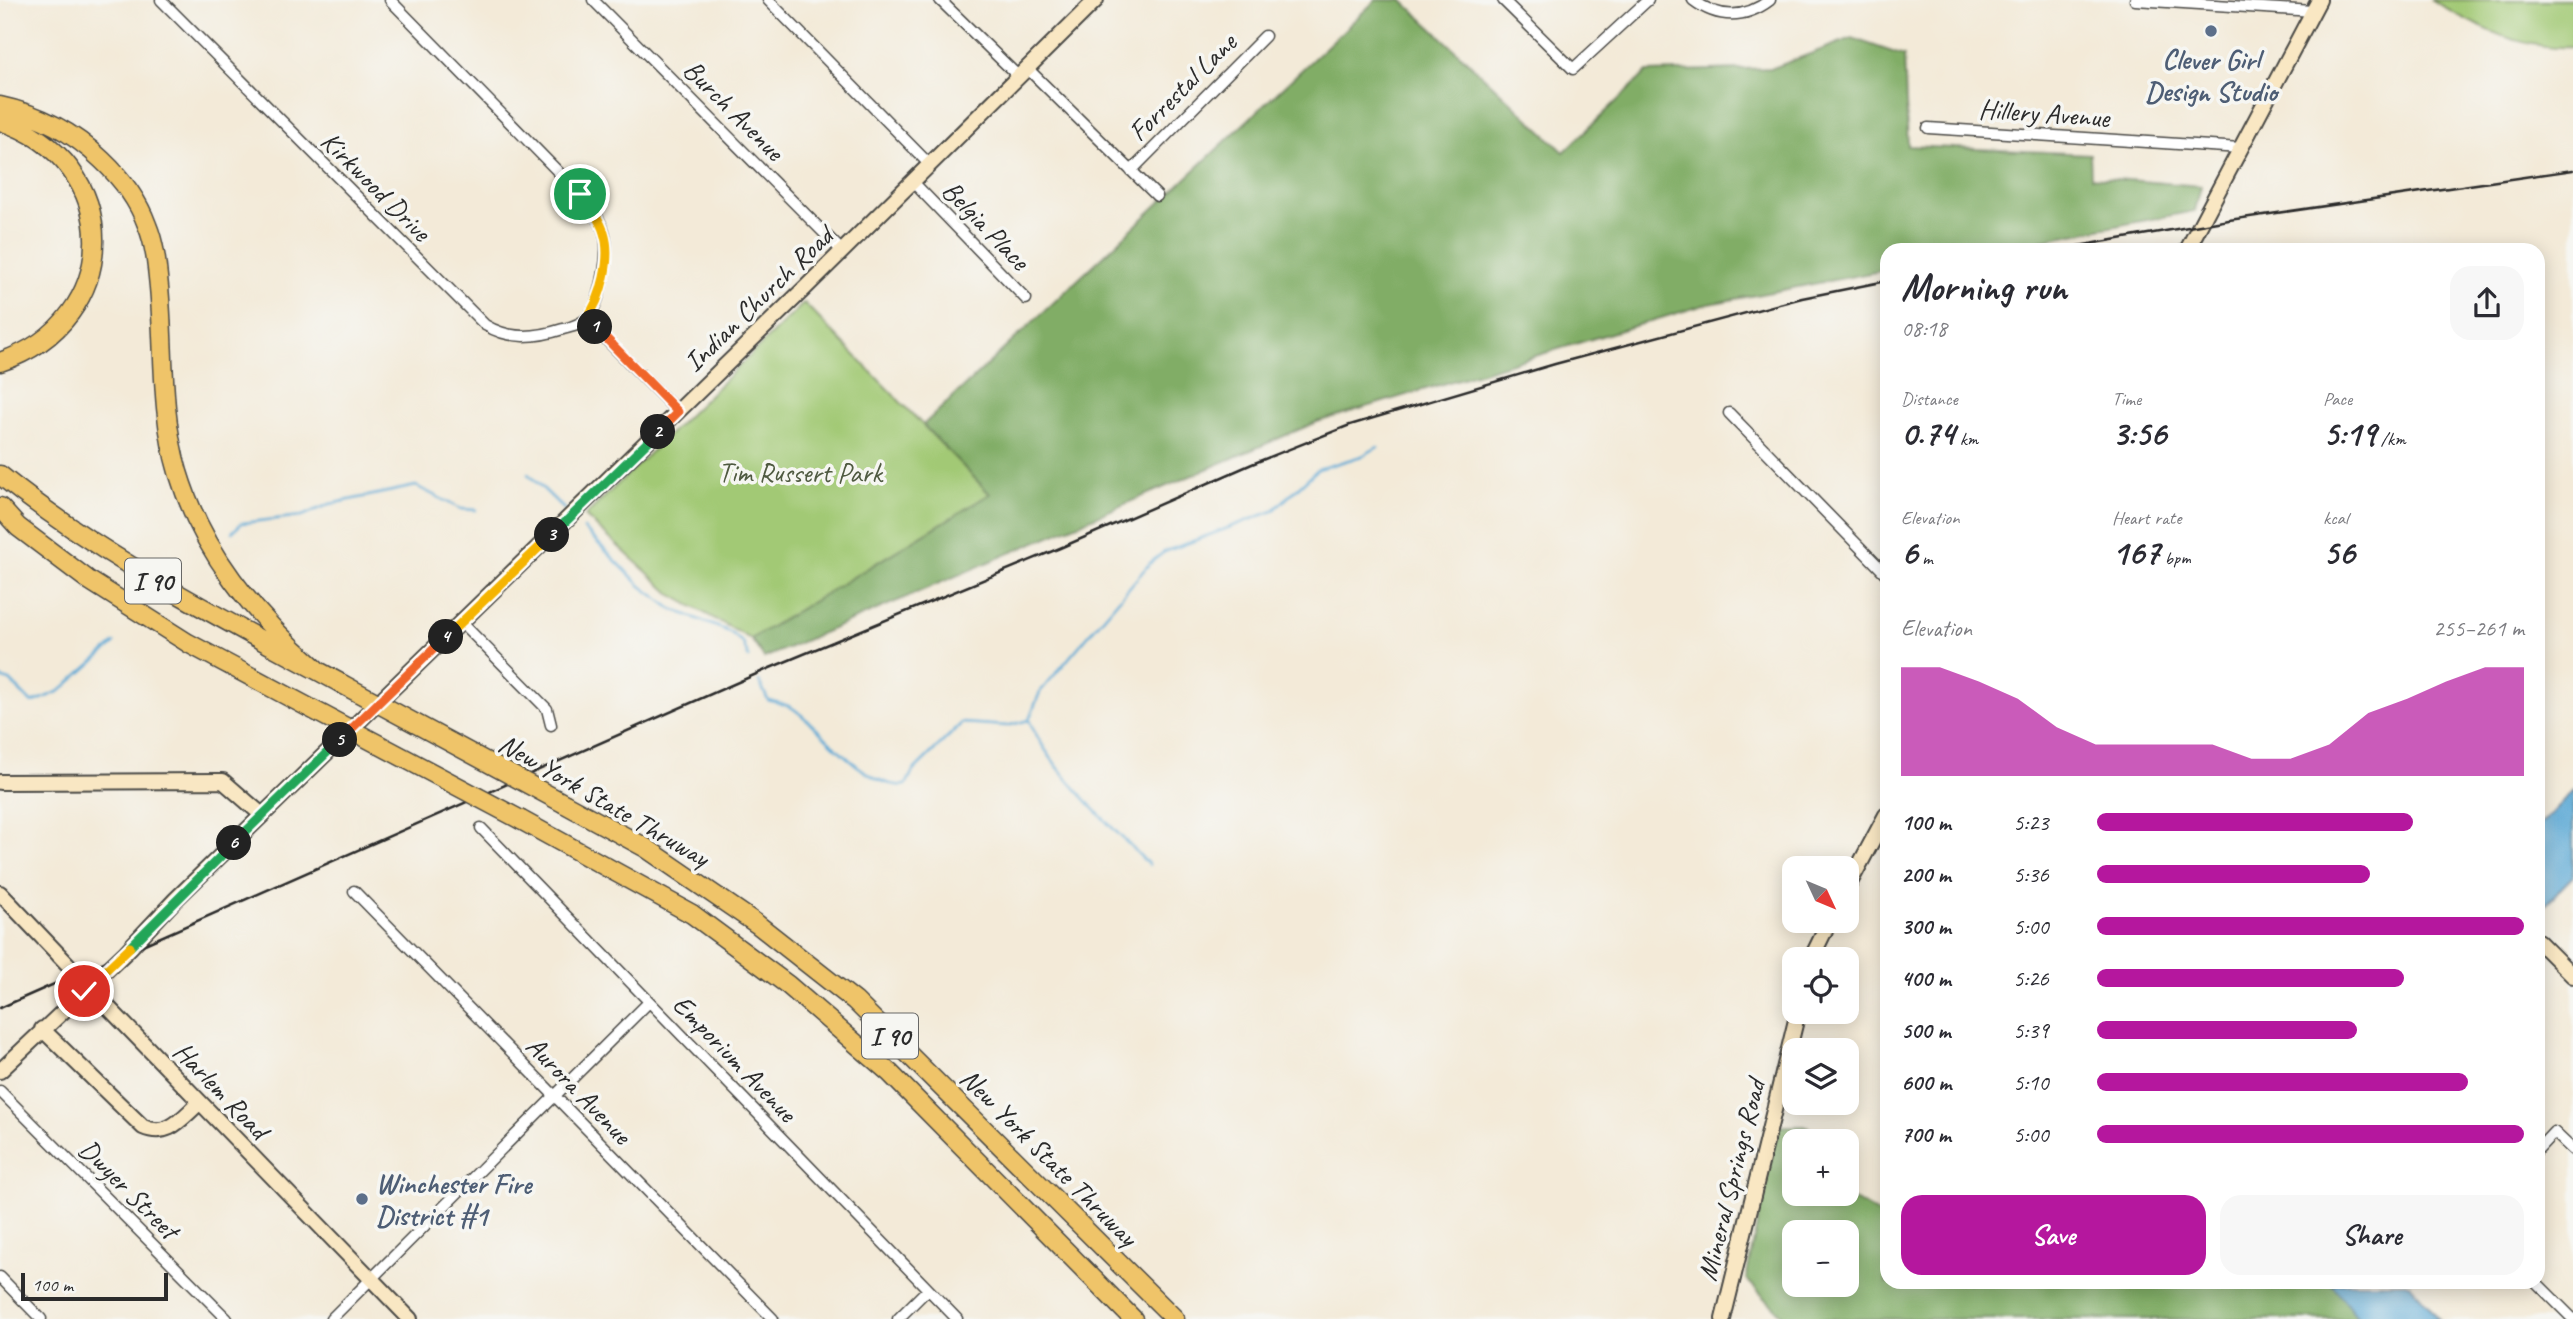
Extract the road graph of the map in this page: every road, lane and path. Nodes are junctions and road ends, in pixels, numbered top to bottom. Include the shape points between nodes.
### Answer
1 (162, 0) edge
2 (390, 0) edge
3 (593, 0) edge
4 (768, 0) edge
5 (940, 0) edge
6 (1096, 0) edge
7 (1503, 0) edge
8 (1648, 0) edge
9 (1693, 0) edge
10 (1770, 0) edge
11 (2135, 0) edge
12 (2146, 0) edge
13 (2267, 4) edge
14 (2316, 6) edge
15 (1265, 36) dead end
16 (1023, 73) junction
17 (0, 106) edge
18 (0, 121) edge
19 (1928, 128) dead end
20 (2241, 148) junction
21 (930, 165) junction
22 (1131, 171) junction
23 (913, 182) junction
24 (1157, 196) dead end
25 (2191, 243) edge
26 (842, 251) junction
27 (1026, 299) dead end
28 (586, 319) junction
29 (0, 362) edge
30 (678, 412) junction
31 (1729, 413) dead end
32 (0, 475) edge
33 (0, 507) edge
34 (0, 516) edge
35 (18, 527) junction
36 (1880, 568) edge
37 (461, 622) junction
38 (316, 669) junction
39 (551, 725) dead end
40 (0, 782) edge
41 (262, 815) junction
42 (1880, 826) edge
43 (481, 828) dead end
44 (1859, 866) edge
45 (354, 891) dead end
46 (0, 894) edge
47 (2545, 948) edge
48 (2573, 976) edge
49 (649, 1003) junction
50 (1795, 1024) edge
51 (42, 1029) junction
52 (0, 1070) edge
53 (0, 1091) edge
54 (554, 1096) junction
55 (199, 1103) junction
56 (2545, 1142) edge
57 (2573, 1150) edge
58 (0, 1277) edge
59 (371, 1279) junction
60 (928, 1289) junction
61 (2543, 1289) edge
62 (41, 1319) edge
63 (226, 1319) edge
64 (331, 1319) edge
65 (410, 1319) edge
66 (773, 1319) edge
67 (898, 1319) edge
68 (957, 1319) edge
69 (1133, 1319) edge
70 (1175, 1319) edge
71 (1723, 1319) edge
72 (2573, 1319) edge

1 - 28 street, Kirkwood Drive via 485,326 508,336 539,336
2 - 28 street via 590,206 605,233 606,247 602,280
3 - 26 street, Burch Avenue
4 - 21 street
5 - 16 street
6 - 16 street, Indian Church Road
7 - 8 street via 1573,69
9 - 10 street via 1718,14 1730,15 1750,12
11 - 12 street
12 - 13 street
13 - 14 street
14 - 20 street
15 - 22 street, Forrestal Lane
16 - 21 street, Indian Church Road
16 - 22 street
17 - 38 highway via 42,119 69,134 113,170 133,196 156,258 165,405 186,493 220,564 271,627
18 - 29 highway via 34,135 59,155 78,180 92,212 95,243 83,294 66,320 47,339
19 - 20 street, Hillery Avenue
20 - 25 street
21 - 23 street, Indian Church Road
22 - 24 street
23 - 26 street, Indian Church Road
23 - 27 street, Belgia Place
26 - 30 street, Indian Church Road
28 - 30 street
30 - 37 street, Indian Church Road
31 - 36 street
32 - 38 highway, New York State Thruway / I 90 via 141,574
33 - 35 highway, New York State Thruway / I 90
34 - 35 highway
35 - 69 highway, New York State Thruway / I 90, bridge via 87,579 188,643 692,914 789,985 890,1073
37 - 39 street via 547,709
37 - 41 street, Indian Church Road
38 - 70 highway, New York State Thruway / I 90, bridge via 657,855 757,924 855,1001
40 - 41 street via 223,782
41 - 51 street, Indian Church Road
42 - 44 street
43 - 49 street, Emporium Avenue
45 - 54 street, Aurora Avenue
46 - 55 street, Harlem Road, bridge
47 - 48 street
49 - 54 street
49 - 60 street, Emporium Avenue
50 - 71 street, Mineral Springs Road
51 - 52 street, Indian Church Road
51 - 55 street via 143,1127 164,1131
53 - 63 street, Dwyer Street
54 - 59 street
54 - 66 street, Aurora Avenue
55 - 59 street, Harlem Road
56 - 57 street via 2554,1132
58 - 62 street
59 - 64 street
59 - 65 street, Harlem Road
60 - 67 street
60 - 68 street, Emporium Avenue
61 - 72 street

